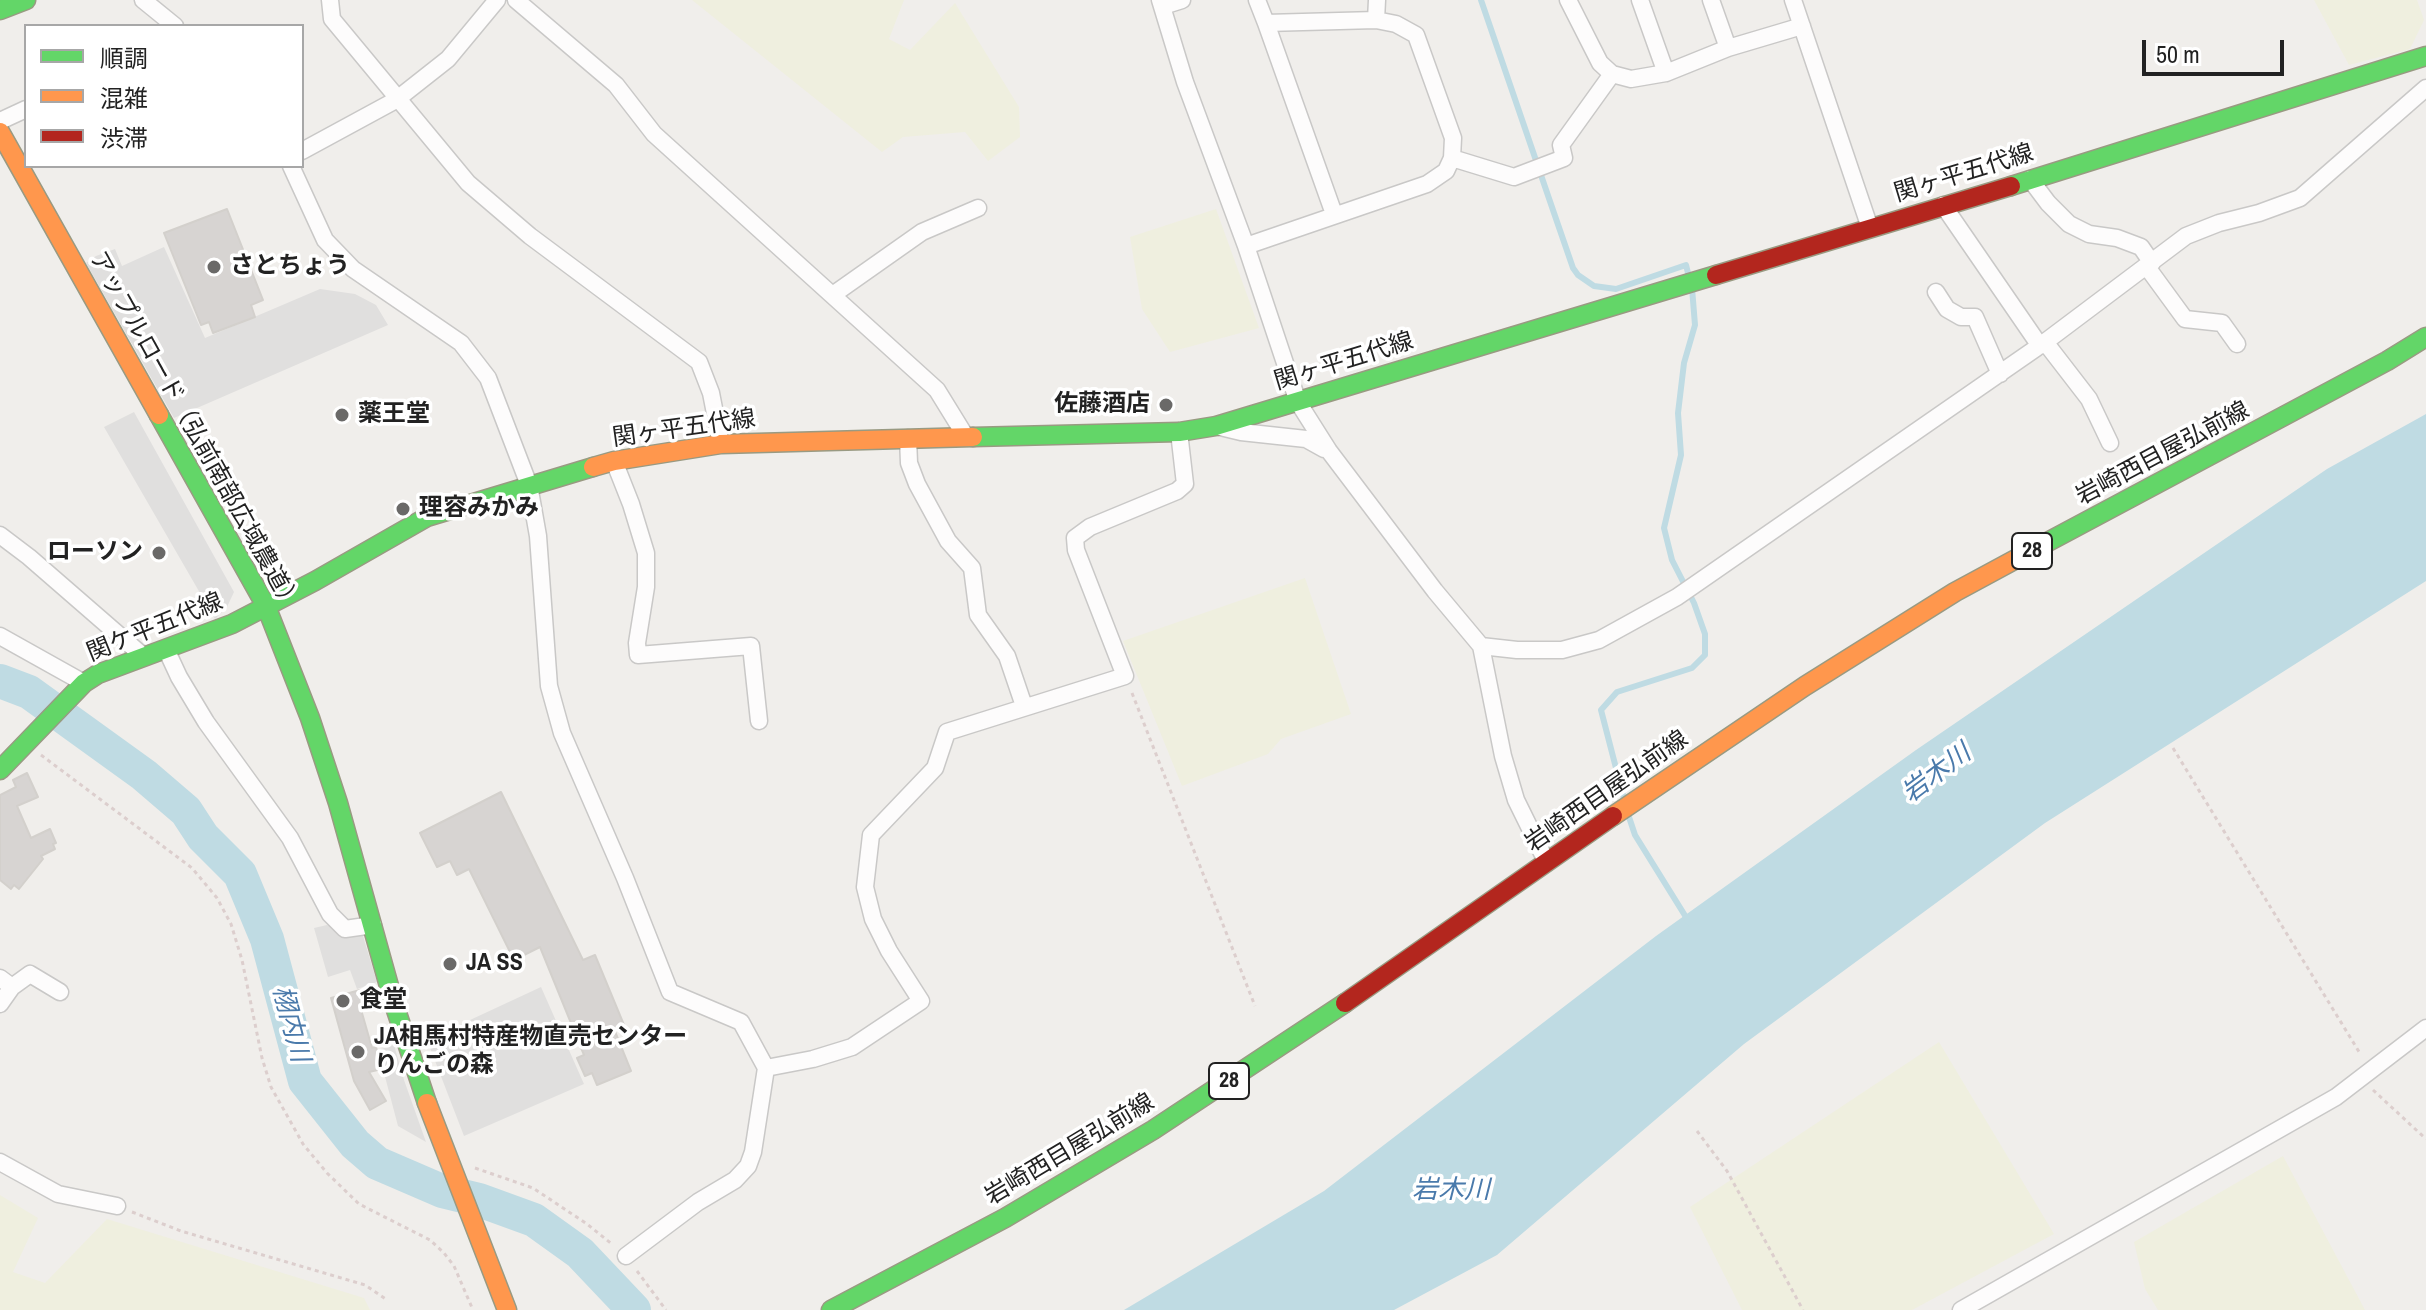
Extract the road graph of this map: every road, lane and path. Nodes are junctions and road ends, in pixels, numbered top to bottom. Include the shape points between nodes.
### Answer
1 (26, 0) edge
2 (143, 0) edge
3 (330, 0) edge
4 (497, 0) edge
5 (516, 0) edge
6 (1182, 0) edge
7 (1257, 0) edge
8 (1377, 0) edge
9 (1568, 0) edge
10 (1640, 0) edge
11 (1711, 0) edge
12 (1793, 0) edge
13 (1162, 3) edge
14 (0, 10) edge
15 (1376, 20) junction
16 (1266, 23) junction
17 (172, 24) edge
18 (1802, 26) junction
19 (1728, 48) junction
20 (2426, 56) edge
21 (1666, 73) junction
22 (1612, 74) junction
23 (2426, 88) edge
24 (396, 100) junction
25 (24, 110) edge
26 (0, 121) edge
27 (0, 132) edge
28 (304, 150) edge
29 (1452, 158) junction
30 (292, 168) edge
31 (2030, 179) junction
32 (1943, 205) junction
33 (978, 208) dead end
34 (1334, 214) junction
35 (1870, 228) junction
36 (1246, 246) junction
37 (2150, 265) junction
38 (1936, 292) dead end
39 (834, 294) junction
40 (2426, 337) edge
41 (2043, 344) junction
42 (2237, 344) dead end
43 (2000, 374) junction
44 (1298, 402) junction
45 (1216, 426) junction
46 (1179, 432) junction
47 (966, 437) junction
48 (908, 438) junction
49 (2110, 443) dead end
50 (721, 444) junction
51 (1329, 451) junction
52 (614, 461) junction
53 (529, 485) junction
54 (0, 535) edge
55 (266, 606) junction
56 (0, 636) edge
57 (1481, 646) junction
58 (166, 649) junction
59 (143, 656) junction
60 (1125, 676) junction
61 (81, 686) junction
62 (1024, 706) junction
63 (759, 721) dead end
64 (28, 740) junction
65 (2173, 748) dead end
66 (0, 770) edge
67 (1547, 863) junction
68 (373, 925) junction
69 (6, 982) edge
70 (60, 992) dead end
71 (0, 1004) edge
72 (1255, 1006) dead end
73 (2426, 1028) edge
74 (766, 1068) junction
75 (2366, 1076) junction
76 (1697, 1131) dead end
77 (2426, 1139) edge
78 (447, 1160) junction
79 (0, 1162) edge
80 (117, 1206) joint
81 (626, 1256) junction
82 (387, 1300) dead end
83 (473, 1310) edge
84 (507, 1310) edge
85 (666, 1310) edge
86 (831, 1310) edge
87 (1803, 1310) edge
88 (1961, 1310) edge

1 - 14 main road
2 - 17 street
3 - 24 street via 332,19
4 - 24 street via 448,59
5 - 39 street via 616,85 654,134
6 - 13 street
7 - 16 street
8 - 15 street
9 - 22 street via 1600,63
10 - 21 street
11 - 19 street
12 - 18 street
13 - 36 street via 1185,82
15 - 16 street
15 - 29 street via 1416,35 1453,138
16 - 34 street
18 - 19 street
18 - 35 street
19 - 21 street
20 - 31 main road, 関ヶ平五代線
21 - 22 street via 1631,79
22 - 29 street via 1561,145 1564,158 1514,177
23 - 37 street via 2300,198 2186,236
24 - 28 street
24 - 50 street via 468,183 699,362
25 - 26 street
27 - 55 main road, アップルロード（弘前南部広域農道）
29 - 34 street via 1446,171 1427,184
30 - 53 street via 325,240 353,269 461,343 488,378
31 - 32 main road, 関ヶ平五代線
31 - 37 street via 2069,224 2141,247
32 - 35 main road, 関ヶ平五代線
32 - 41 street
33 - 39 street via 922,232
34 - 36 street
35 - 44 main road, 関ヶ平五代線
36 - 44 street
37 - 41 street
37 - 42 street via 2185,319 2222,323
38 - 43 street via 1947,309 1975,317
39 - 47 street via 937,390
40 - 67 main road, 岩崎西目屋弘前線 / 28 via 1955,592 1805,686
41 - 43 street
41 - 49 street via 2089,399
43 - 57 street via 1677,597 1599,640 1562,650
44 - 45 main road, 関ヶ平五代線
44 - 51 street
45 - 46 main road, 関ヶ平五代線
45 - 51 street via 1306,439
46 - 47 main road, 関ヶ平五代線
46 - 60 street via 1185,484 1075,538
47 - 48 main road, 関ヶ平五代線
48 - 50 main road, 関ヶ平五代線
48 - 62 street via 917,484 948,541 972,568 978,615 1007,656
50 - 52 main road, 関ヶ平五代線
51 - 57 street
52 - 53 main road, 関ヶ平五代線
52 - 63 street via 646,553 638,655 751,646
53 - 55 main road, 関ヶ平五代線 via 427,517
53 - 74 street via 549,686 562,733 670,992 741,1022
54 - 59 street
55 - 58 main road, 関ケ平五代線
55 - 68 main road, アップルロード（弘前南部広域農道） via 310,718
56 - 61 street
57 - 67 street via 1516,800
58 - 59 main road, 関ケ平五代線
58 - 68 street via 206,722 290,838 330,914 345,929
59 - 61 main road, 関ケ平五代線
60 - 62 street
60 - 72 path
61 - 64 main road, 関ケ平五代線
62 - 74 street via 947,732 935,768 871,835 865,887 873,919 921,1001 852,1047
64 - 66 main road, 関ケ平五代線
64 - 83 path via 192,868 217,898 242,960 271,1087 303,1144 359,1204 430,1240 444,1253
65 - 75 path
67 - 86 main road, 岩崎西目屋弘前線 / 28 via 1153,1130 1005,1218
68 - 78 main road, アップルロード（弘前南部広域農道）
69 - 70 street via 30,974
69 - 71 street
73 - 75 street
74 - 81 street via 748,1166
75 - 77 path
75 - 88 street
76 - 87 path via 1727,1171
78 - 81 path via 533,1188
78 - 84 main road, アップルロード（弘前南部広域農道）
79 - 80 street via 58,1194
80 - 82 path via 181,1231 365,1285
81 - 85 path

